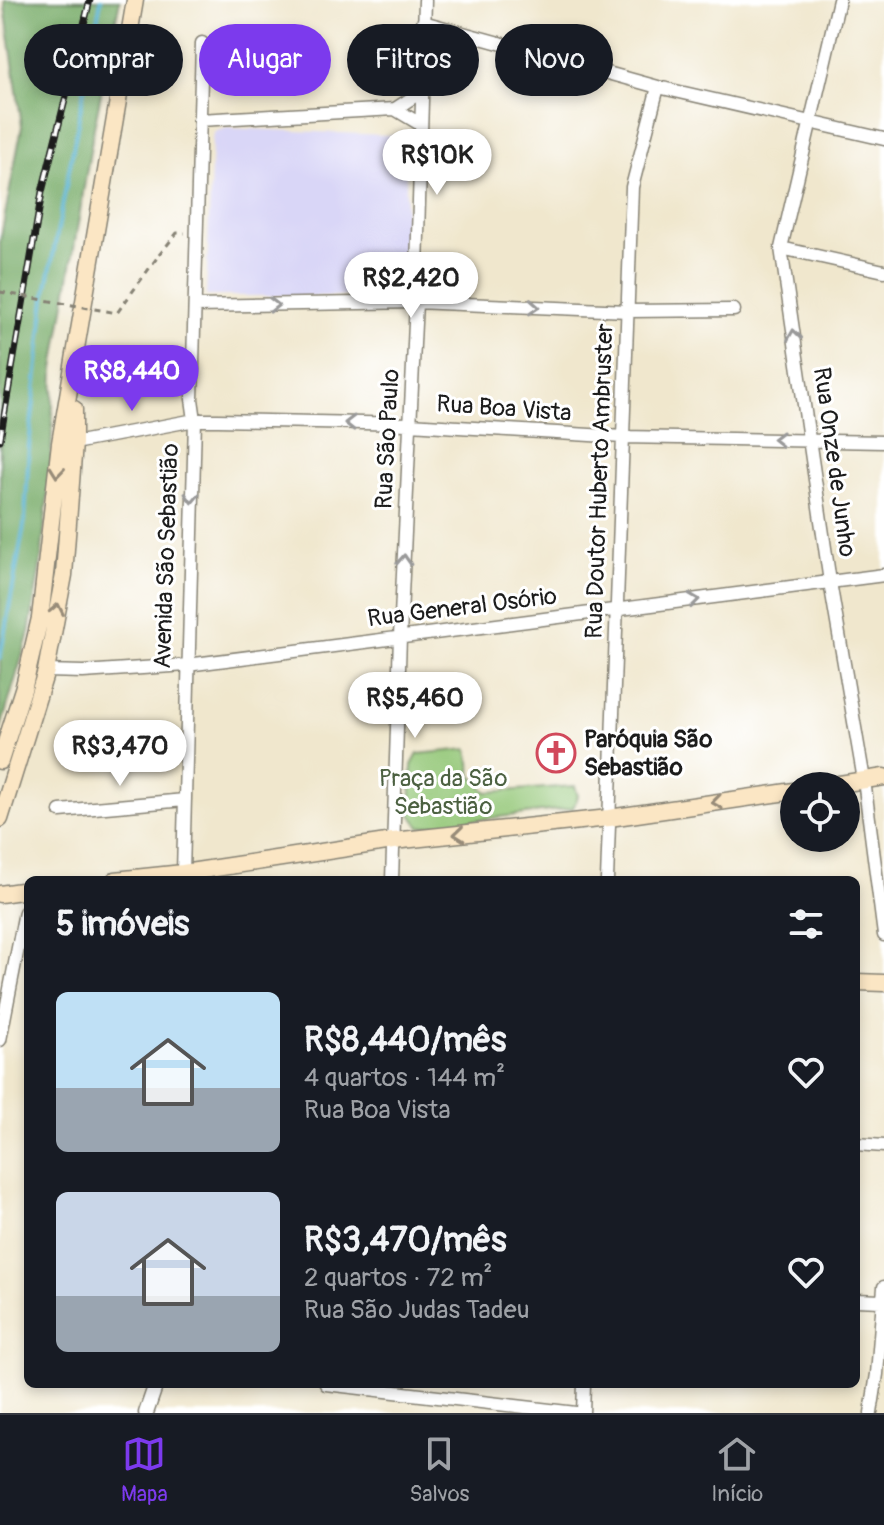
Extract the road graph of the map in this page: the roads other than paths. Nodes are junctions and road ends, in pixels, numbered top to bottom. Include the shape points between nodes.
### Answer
1 (135, 0) edge
2 (425, 0) edge
3 (839, 0) edge
4 (423, 22) joint
5 (658, 87) junction
6 (200, 96) edge
7 (415, 96) edge
8 (421, 96) edge
9 (395, 109) junction
10 (199, 120) junction
11 (810, 122) junction
12 (420, 124) junction
13 (884, 139) edge
14 (781, 248) junction
15 (884, 271) edge
16 (416, 302) junction
17 (196, 306) junction
18 (734, 310) dead end
19 (628, 311) junction
20 (195, 420) junction
21 (410, 424) junction
22 (623, 437) junction
23 (809, 440) junction
24 (884, 442) edge
25 (67, 443) junction
26 (884, 575) edge
27 (830, 582) junction
28 (616, 610) junction
29 (40, 618) junction
30 (400, 637) junction
31 (187, 665) junction
32 (46, 671) junction
33 (0, 761) edge
34 (884, 777) edge
35 (864, 780) junction
36 (860, 781) edge
37 (780, 793) edge
38 (185, 800) junction
39 (60, 811) dead end
40 (609, 818) junction
41 (0, 819) edge
42 (393, 841) junction
43 (183, 876) edge
44 (189, 876) edge
45 (392, 876) edge
46 (607, 876) edge
47 (24, 891) edge
48 (0, 894) edge
49 (24, 926) edge
50 (884, 935) edge
51 (860, 982) edge
52 (884, 983) edge
53 (0, 1040) edge
54 (860, 1144) edge
55 (884, 1146) edge
56 (884, 1287) edge
57 (860, 1300) edge
58 (881, 1301) junction
59 (155, 1388) edge
60 (380, 1388) edge
61 (584, 1388) edge
62 (146, 1413) edge
63 (576, 1413) edge
64 (583, 1413) edge
65 (871, 1413) edge

1 - 25 main road via 74,368
2 - 4 street, Rua São Paulo
3 - 11 street, Rua Onze de Junho
4 - 5 street
5 - 11 street
5 - 19 street, Rua Doutor Huberto Ambruster via 632,187
6 - 10 street, Avenida São Sebastião
7 - 9 street
8 - 12 street, Rua São Paulo
9 - 10 street
9 - 12 street
10 - 17 street, Avenida São Sebastião
11 - 13 street
11 - 14 street, Rua Onze de Junho
12 - 16 street, Rua São Paulo
14 - 15 street
23 -> 14 street, Rua Onze de Junho
17 -> 16 street
16 -> 19 street
16 - 21 street, Rua São Paulo
17 - 20 street, Avenida São Sebastião
18 - 19 street
19 - 22 street, Rua Doutor Huberto Ambruster
21 -> 20 street, Rua Boa Vista
20 - 25 street, Rua Boa Vista
20 -> 31 street, Avenida São Sebastião
21 - 22 street, Rua Boa Vista
30 -> 21 street, Rua São Paulo
23 -> 22 street, Rua Boa Vista
22 - 28 street, Rua Doutor Huberto Ambruster
23 - 24 street, Rua Boa Vista
23 - 27 street, Rua Onze de Junho
25 -> 29 main road
32 -> 25 main road via 64,575
26 - 27 street, Rua General Osório
28 -> 27 street, Rua General Osório
27 - 35 street, Rua Onze de Junho
28 - 30 street, Rua General Osório
28 - 40 street, Rua Doutor Huberto Ambruster
29 - 32 main road via 38,656
29 - 33 main road
30 - 31 street, Rua General Osório
30 - 42 street, Rua São Paulo
31 - 32 street, Rua General Osório
31 - 38 street, Avenida São Sebastião
32 - 41 main road
34 - 35 main road
35 - 36 main road
35 - 50 street, Rua Onze de Junho
37 -> 40 main road
38 - 39 street
38 - 43 street, Avenida São Sebastião
40 -> 42 main road
40 - 46 street, Rua Doutor Huberto Ambruster
42 - 44 main road
42 - 45 street, Rua São Paulo
47 - 48 main road
49 - 53 street
51 - 52 main road
54 - 55 street
56 - 58 street
57 - 58 street
58 - 65 street
59 - 62 street
60 - 63 street
61 - 64 street

